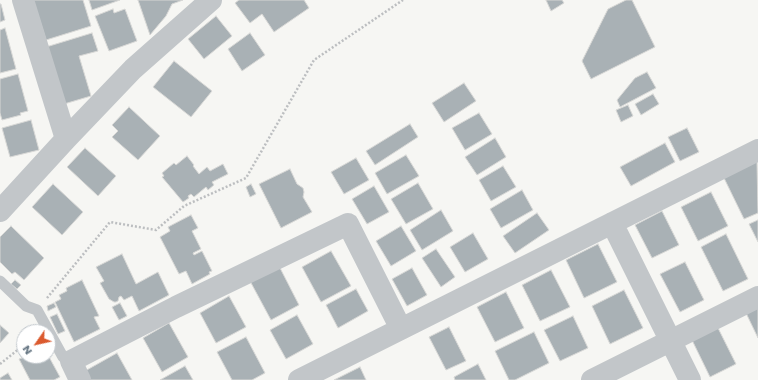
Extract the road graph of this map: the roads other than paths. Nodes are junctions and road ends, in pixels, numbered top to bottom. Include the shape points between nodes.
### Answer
1 (23, 0) edge
2 (211, 0) edge
3 (66, 139) junction
4 (758, 150) edge
5 (0, 211) edge
6 (612, 223) junction
7 (0, 281) edge
8 (758, 297) edge
9 (402, 329) junction
10 (670, 341) junction
11 (76, 371) edge
12 (299, 380) edge
13 (592, 380) edge
14 (690, 380) edge

1 - 3 street
2 - 3 street via 133,69
3 - 5 street
4 - 6 street
6 - 9 street
6 - 10 street
7 - 11 lane via 26,306 37,310 62,357
8 - 10 street
9 - 11 street via 348,224 176,307
9 - 12 street
10 - 13 street
10 - 14 street

